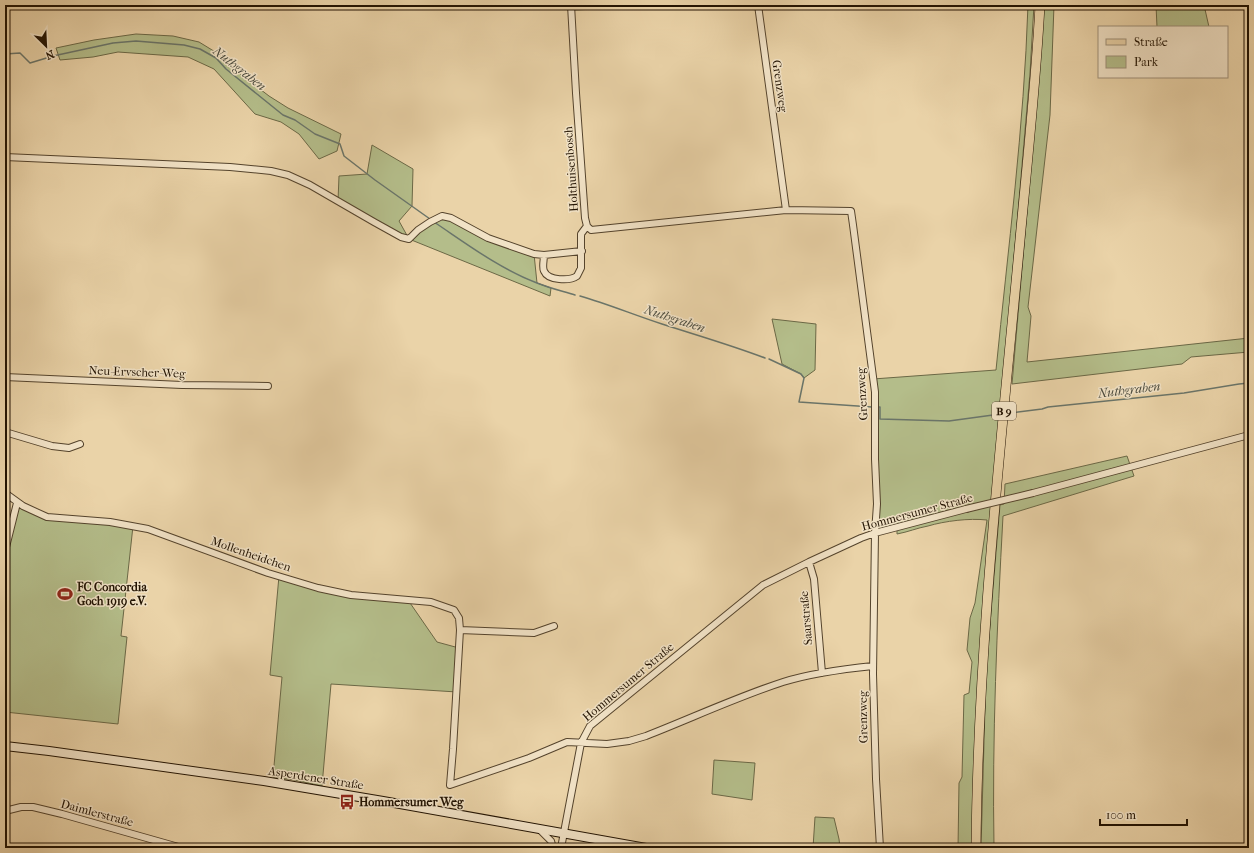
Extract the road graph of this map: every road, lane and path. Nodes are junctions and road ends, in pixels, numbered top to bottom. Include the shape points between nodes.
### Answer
1 (571, 5) edge
2 (758, 5) edge
3 (1040, 5) edge
4 (5, 157) edge
5 (786, 210) junction
6 (587, 226) junction
7 (582, 251) junction
8 (544, 255) junction
9 (5, 377) edge
10 (268, 386) dead end
11 (5, 432) edge
12 (1249, 435) edge
13 (80, 444) dead end
14 (5, 493) edge
15 (20, 505) junction
16 (875, 533) junction
17 (5, 551) edge
18 (809, 562) junction
19 (554, 626) dead end
20 (460, 630) junction
21 (874, 666) junction
22 (822, 673) junction
23 (581, 743) junction
24 (5, 746) edge
25 (5, 811) edge
26 (540, 830) junction
27 (563, 834) junction
28 (182, 848) edge
29 (553, 848) edge
30 (561, 848) edge
31 (646, 848) edge
32 (880, 848) edge
33 (976, 848) edge

1 - 6 street, Holthuisenbosch
2 - 5 street, Grenzweg
3 - 33 main road, B 9 via 1030,142 990,558 979,727
4 - 8 street via 271,171 310,185 401,237 409,239 418,230 442,216 451,218 488,238
5 - 6 street, Holthuisenbosch via 591,230
5 - 16 street, Grenzweg via 851,211 875,392
6 - 7 street via 581,234
7 - 8 street
7 - 8 street via 581,268 577,276 571,279 548,276 544,271
9 - 10 street, Neu-Ervscher-Weg via 143,384
11 - 13 street via 52,446 69,448
12 - 16 street, Hommersumer Straße, bridge
14 - 15 street
15 - 17 street
15 - 20 street, Mollenheidchen via 47,517 110,522 148,529 268,573 318,588 351,595 431,602 454,610 459,618
16 - 18 street, Hommersumer Straße
16 - 21 street, Grenzweg
18 - 22 street, Saarstraße via 814,579
18 - 23 street, Hommersumer Straße via 763,585 590,726
19 - 20 street via 534,633
20 - 23 street, Mollenheidchen via 450,785 567,742
21 - 22 street
21 - 32 street, Grenzweg
22 - 23 street via 758,691 630,741 607,744
23 - 27 street, Hommersumer Straße
24 - 26 main road, Asperdener Straße via 264,781
25 - 28 street, Daimlerstraße via 21,807 62,814
26 - 27 main road, Asperdener Straße
26 - 29 street via 551,841
27 - 30 street, Hommersumer Straße
27 - 31 main road, Asperdener Straße

